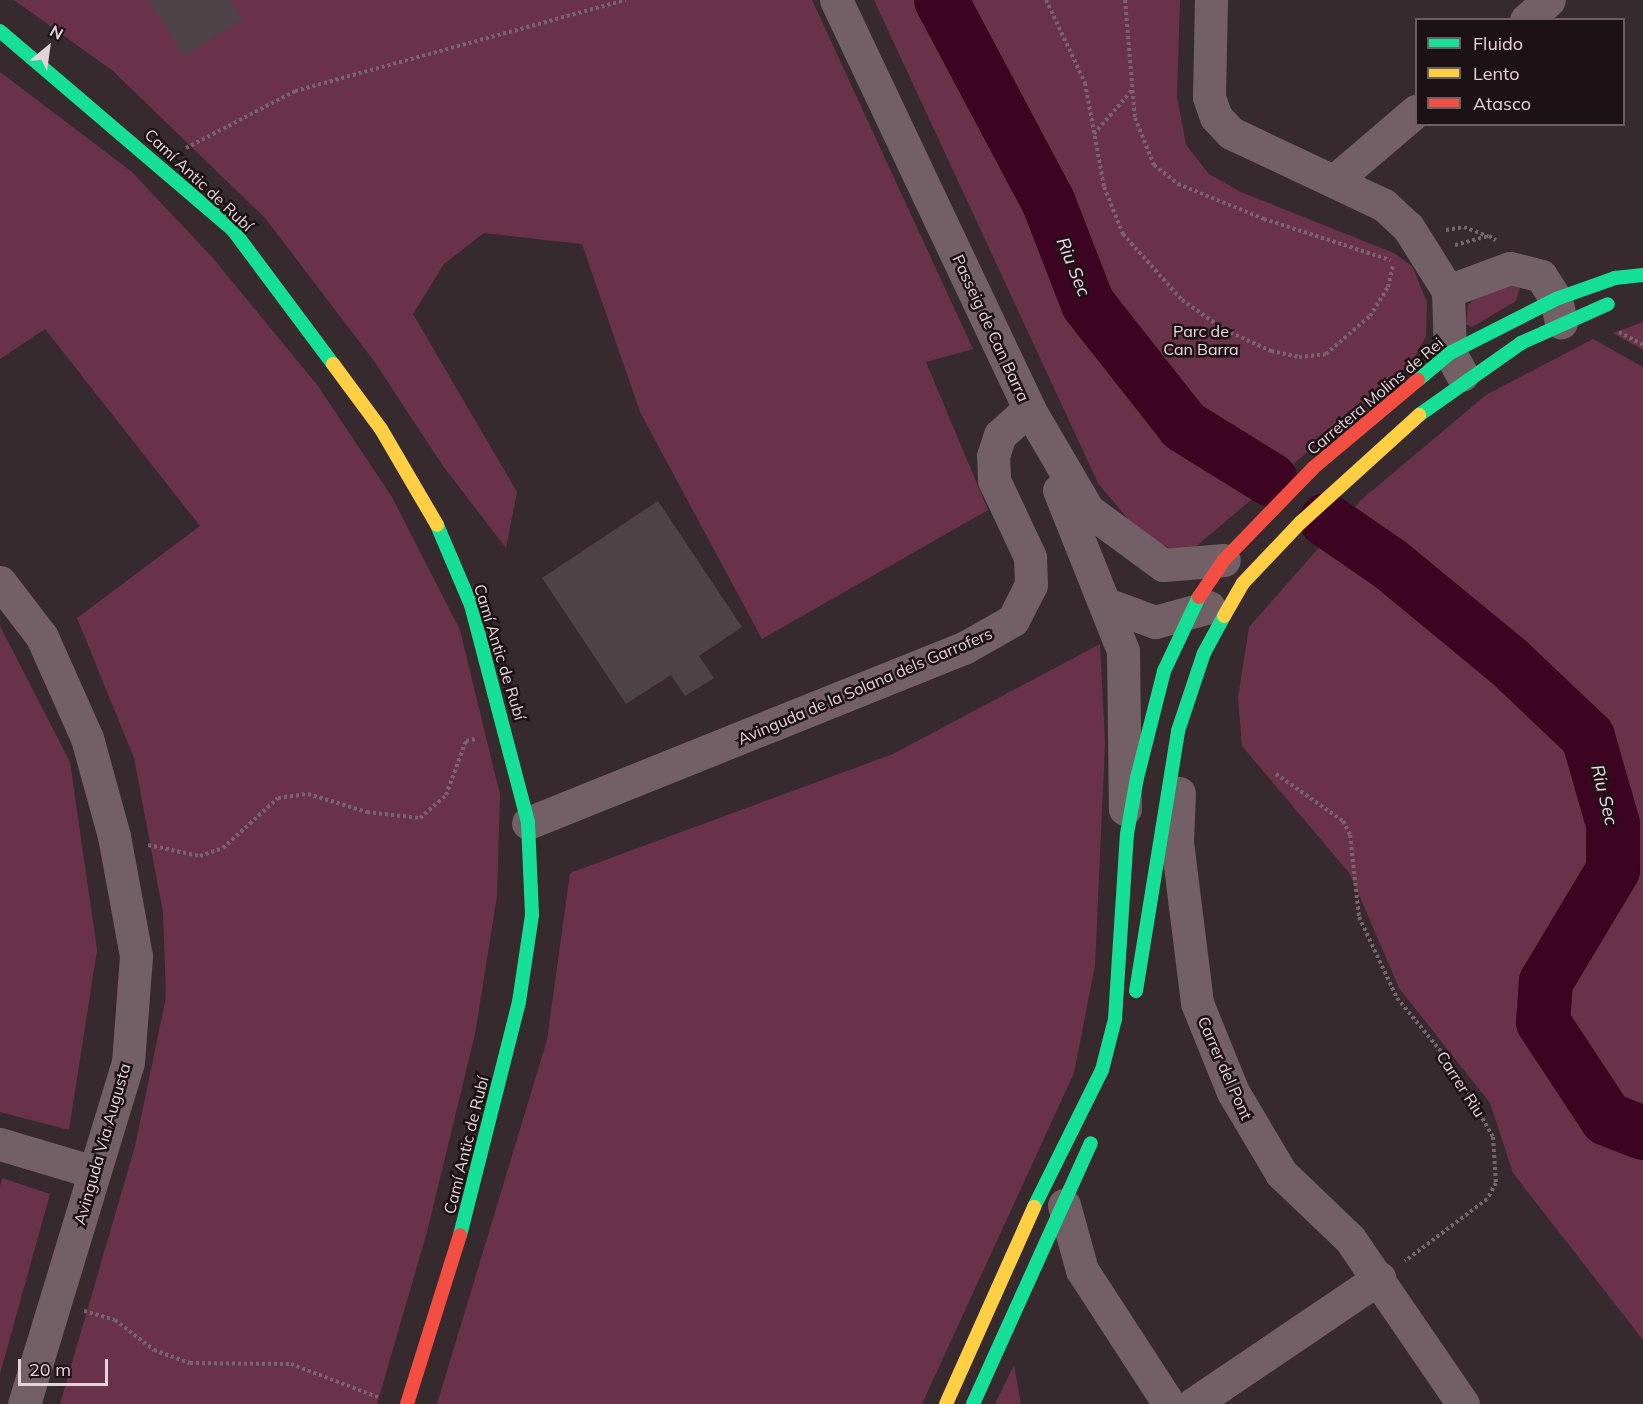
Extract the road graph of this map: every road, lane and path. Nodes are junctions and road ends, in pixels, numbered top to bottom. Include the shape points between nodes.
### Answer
1 (626, 0) edge
2 (837, 0) edge
3 (1046, 0) edge
4 (1125, 0) edge
5 (1211, 0) edge
6 (1549, 0) edge
7 (1528, 18) edge
8 (0, 31) edge
9 (1132, 90) junction
10 (1415, 112) edge
11 (1094, 135) junction
12 (159, 163) junction
13 (1334, 181) junction
14 (1643, 275) edge
15 (1448, 291) junction
16 (1625, 298) dead end
17 (1559, 311) junction
18 (1457, 366) junction
19 (1029, 409) junction
20 (1300, 523) junction
21 (1224, 560) junction
22 (0, 582) edge
23 (1109, 605) junction
24 (1188, 616) junction
25 (1188, 696) junction
26 (507, 731) junction
27 (1276, 774) dead end
28 (528, 824) junction
29 (1127, 834) junction
30 (115, 838) junction
31 (1115, 1083) dead end
32 (1099, 1125) dead end
33 (0, 1144) edge
34 (94, 1172) junction
35 (1064, 1205) junction
36 (1082, 1270) junction
37 (1035, 1271) junction
38 (1379, 1278) junction
39 (55, 1302) junction
40 (974, 1335) junction
41 (389, 1401) dead end
42 (24, 1404) edge
43 (407, 1404) edge
44 (946, 1404) edge
45 (973, 1404) edge
46 (1169, 1404) edge
47 (1193, 1404) edge
48 (1463, 1404) edge

1 - 12 path via 295,91
2 - 19 street, Passeig de Can Barra
3 - 11 path via 1073,47
4 - 9 path
5 - 13 street via 1209,97 1216,117 1231,133
6 - 7 street
8 - 12 main road, Camí Antic de Rubí
9 - 11 path
9 - 11 path via 1141,141 1155,165 1178,184 1394,261 1388,287 1358,330 1326,354 1299,357 1248,341 1182,300 1123,234 1104,188
10 - 13 street
12 - 26 main road, Camí Antic de Rubí via 233,230 381,429 433,515 471,605
13 - 15 street via 1384,205 1408,227
14 - 17 main road, Carretera Molins de Rei via 1615,278
15 - 17 street via 1510,268 1541,276
15 - 18 street
16 - 17 main road
17 - 18 main road, Carretera Molins de Rei
17 - 18 main road
18 - 20 main road via 1390,438
18 - 21 main road, Carretera Molins de Rei via 1335,448
19 - 21 street, Passeig de Can Barra via 1088,510 1112,532 1163,566
19 - 23 street
19 - 28 street, Avinguda de la Solana dels Garrofers via 1000,435 993,456 994,480 1030,557 1031,585 1013,620 964,648
20 - 24 street via 1260,545 1232,570 1210,606
20 - 25 main road via 1238,591
21 - 24 main road, Carretera Molins de Rei
22 - 30 street, Avinguda Via Augusta via 51,657 87,738
23 - 24 street via 1155,622
23 - 29 street via 1126,678
24 - 29 main road, Carretera Molins de Rei via 1164,671
25 - 31 main road
25 - 38 street, Carrer del Pont via 1177,820 1197,1003 1233,1092 1281,1173 1350,1239
26 - 28 main road, Camí Antic de Rubí
26 - 30 path via 466,741 446,795 420,818 367,812 308,794 279,798 223,848 200,856
27 - 38 path, Carrer Riu via 1343,821 1350,836 1359,917 1397,998 1453,1066 1493,1137 1496,1183 1487,1199
28 - 43 main road, Camí Antic de Rubí via 532,915 519,1002 467,1213
29 - 40 main road, Carretera Molins de Rei via 1115,1019 1102,1070
30 - 34 street, Avinguda Via Augusta via 136,956 128,1062
32 - 35 main road
33 - 34 street
34 - 39 street, Avinguda Via Augusta
35 - 36 street
35 - 37 main road
36 - 37 street
36 - 46 street
37 - 40 street via 1011,1287
37 - 45 main road
38 - 47 street
38 - 48 street, Carrer del Pont
39 - 41 path via 115,1320 154,1350 190,1363 291,1364
39 - 42 street, Avinguda Via Augusta
40 - 44 main road, Carretera Molins de Rei

